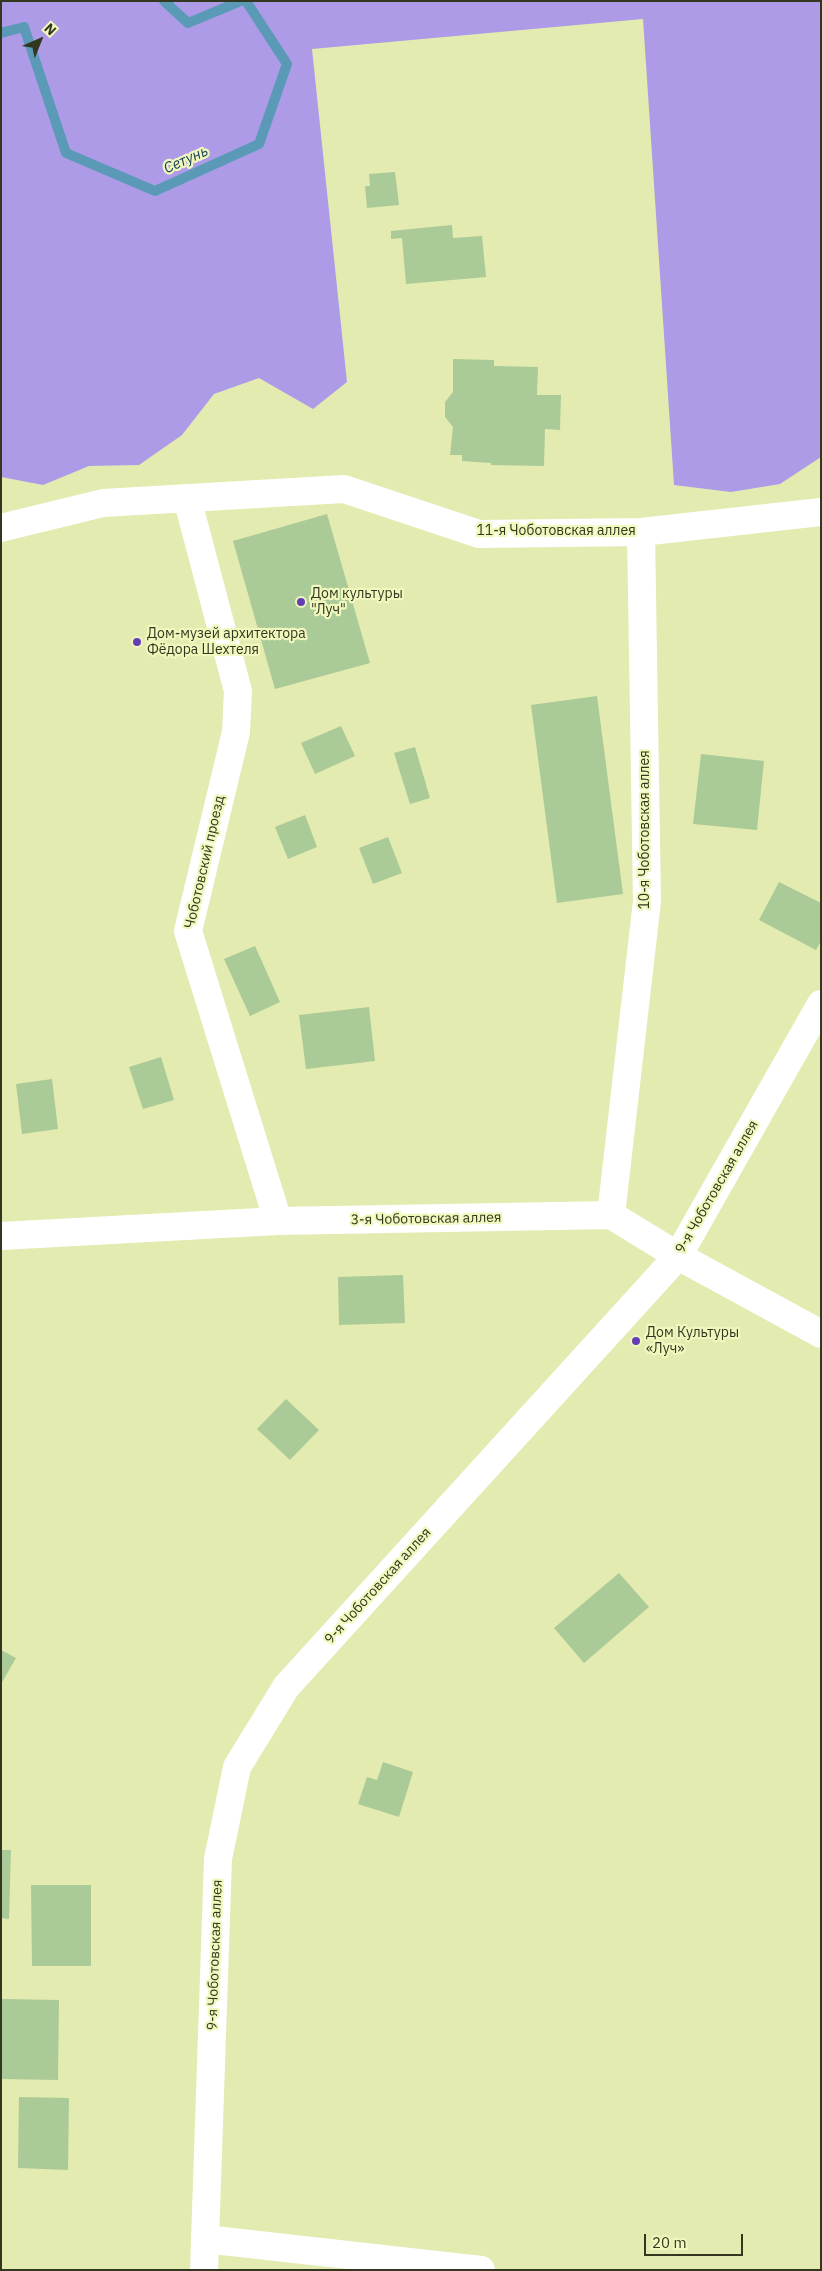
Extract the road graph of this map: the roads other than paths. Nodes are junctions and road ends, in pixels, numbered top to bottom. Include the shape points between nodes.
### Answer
1 (187, 498) junction
2 (821, 512) edge
3 (1, 528) edge
4 (641, 532) junction
5 (821, 1004) edge
6 (611, 1216) junction
7 (278, 1221) junction
8 (1, 1236) edge
9 (678, 1256) junction
10 (821, 1334) edge
11 (205, 2239) junction
12 (204, 2270) edge
13 (481, 2270) edge

1 - 3 street, 11-я Чоботовская аллея via 104,503
1 - 4 street, 11-я Чоботовская аллея via 344,489 479,534
1 - 7 street, Чоботовский проезд via 238,691 236,732 188,932
2 - 4 street, 11-я Чоботовская аллея
4 - 6 street, 10-я Чоботовская аллея via 648,901
5 - 9 street, 9-я Чоботовская аллея
6 - 7 street, 3-я Чоботовская аллея
6 - 9 street
7 - 8 street, 3-я Чоботовская аллея
9 - 10 street
9 - 11 street, 9-я Чоботовская аллея via 286,1687 237,1767 218,1859
11 - 12 street, 9-я Чоботовская аллея
11 - 13 street

